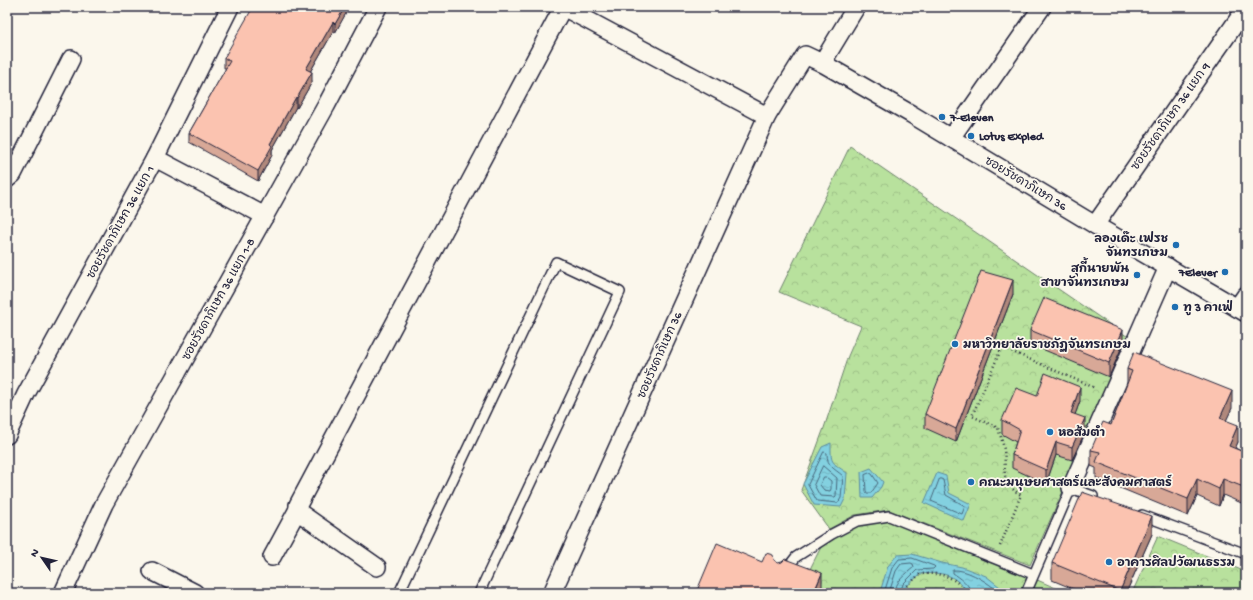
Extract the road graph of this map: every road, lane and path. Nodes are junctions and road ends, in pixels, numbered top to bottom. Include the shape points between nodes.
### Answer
1 (230, 7) edge
2 (378, 7) edge
3 (563, 7) edge
4 (856, 7) edge
5 (1042, 7) edge
6 (1246, 8) edge
7 (71, 60) dead end
8 (822, 63) junction
9 (767, 116) junction
10 (951, 138) junction
11 (155, 158) junction
12 (7, 179) edge
13 (265, 216) junction
14 (1095, 225) junction
15 (1168, 267) junction
16 (1243, 305) edge
17 (1112, 395) junction
18 (7, 435) edge
19 (1071, 488) junction
20 (1100, 499) edge
21 (298, 509) junction
22 (1137, 513) edge
23 (1246, 554) edge
24 (272, 557) dead end
25 (995, 559) junction
26 (377, 567) dead end
27 (152, 571) dead end
28 (1033, 574) junction
29 (779, 580) edge
30 (63, 593) edge
31 (195, 593) edge
32 (399, 593) edge
33 (478, 593) edge
34 (552, 593) edge
35 (878, 593) edge
36 (882, 593) edge
37 (904, 593) edge
38 (968, 593) edge
39 (1026, 593) edge

1 - 11 street, ซอยรัชดาภิเษก 36 แยก 1
2 - 13 street, ซอยรัชดาภิเษก 36 แยก 1-8
3 - 9 street
3 - 21 street
4 - 8 street
5 - 10 street
6 - 14 street, ซอยรัชดาภิเษก 36 แยก 9
7 - 12 street via 13,174
8 - 9 street, ซอยรัชดาภิเษก 36 via 805,54
8 - 10 street, ซอยรัชดาภิเษก 36
9 - 34 street, ซอยรัชดาภิเษก 36
10 - 14 street, ซอยรัชดาภิเษก 36
11 - 13 street
11 - 18 street, ซอยรัชดาภิเษก 36 แยก 1 via 26,394
13 - 30 street, ซอยรัชดาภิเษก 36 แยก 1-8 via 104,504
14 - 15 street, ซอยรัชดาภิเษก 36
15 - 16 street, ซอยรัชดาภิเษก 36
15 - 17 street
17 - 19 street
17 - 25 path via 1002,347 972,416 998,428 1004,450 1004,477 1012,489 1021,495
19 - 20 lane
19 - 28 lane
21 - 24 street
21 - 26 street
22 - 23 lane
25 - 28 lane
25 - 29 lane via 889,516 857,520 832,534 796,557
27 - 31 street
28 - 39 lane
32 - 33 lane via 556,262 620,292
35 - 36 path
37 - 38 path via 907,586 920,574 934,573 948,576 960,583

